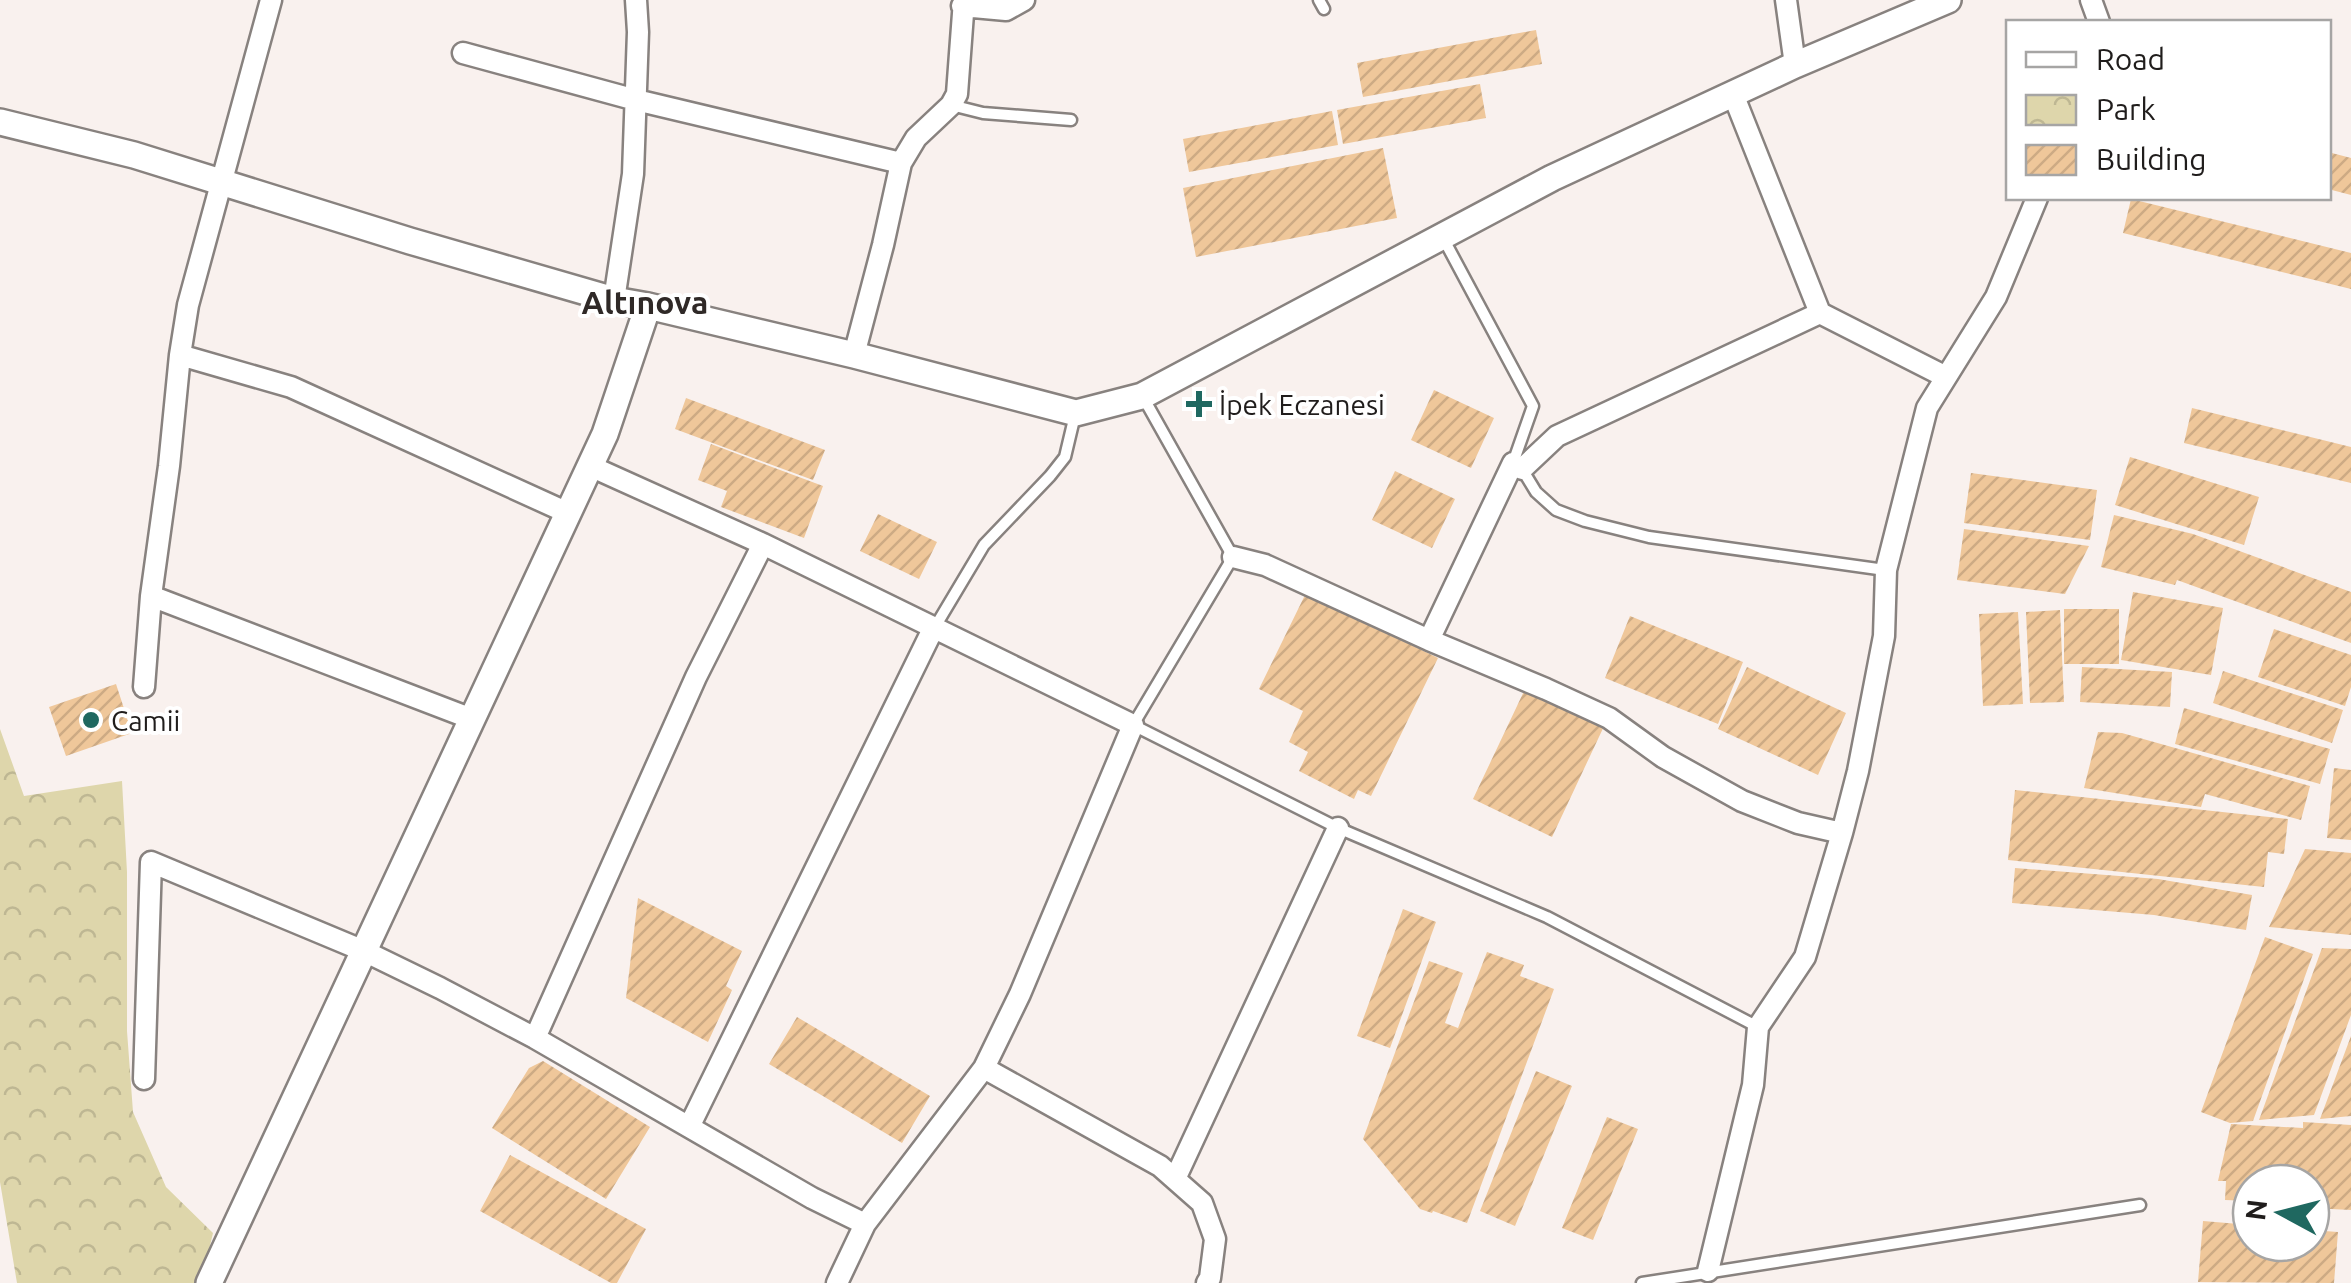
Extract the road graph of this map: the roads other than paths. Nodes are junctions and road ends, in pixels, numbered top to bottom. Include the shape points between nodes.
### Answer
1 (271, 0) edge
2 (636, 0) edge
3 (1024, 0) edge
4 (1786, 0) edge
5 (1948, 0) edge
6 (963, 3) edge
7 (463, 53) dead end
8 (1794, 65) junction
9 (1733, 94) junction
10 (636, 100) junction
11 (951, 105) junction
12 (1070, 120) dead end
13 (0, 122) edge
14 (902, 163) junction
15 (221, 182) junction
16 (2036, 200) edge
17 (1442, 236) junction
18 (614, 300) junction
19 (648, 306) junction
20 (1820, 313) junction
21 (180, 355) junction
22 (854, 355) junction
23 (1946, 377) junction
24 (1142, 396) junction
25 (1076, 413) junction
26 (590, 466) junction
27 (1518, 466) junction
28 (568, 513) junction
29 (763, 544) junction
30 (1233, 557) junction
31 (1886, 570) junction
32 (151, 596) junction
33 (934, 628) junction
34 (1430, 640) junction
35 (144, 687) dead end
36 (472, 719) junction
37 (1133, 724) junction
38 (1338, 828) junction
39 (1842, 833) junction
40 (364, 951) junction
41 (1758, 1027) junction
42 (535, 1038) junction
43 (984, 1068) junction
44 (144, 1078) dead end
45 (690, 1127) junction
46 (1174, 1179) junction
47 (2140, 1205) dead end
48 (865, 1224) junction
49 (1710, 1277) edge
50 (209, 1283) edge
51 (837, 1283) edge
52 (1207, 1283) edge
53 (1642, 1283) edge

1 - 15 street
2 - 10 street
3 - 6 street via 1006,10
4 - 8 street
5 - 8 street
6 - 11 street
7 - 10 street
8 - 9 street
9 - 17 street
9 - 20 street
10 - 14 street
10 - 18 street via 633,174
11 - 12 lane
11 - 14 street via 916,138
13 - 15 street
14 - 22 street
15 - 18 street
15 - 21 street
16 - 23 street via 1996,297
17 - 24 street
17 - 27 lane via 1533,406
18 - 19 street
19 - 22 street
19 - 26 street
20 - 23 street
20 - 27 street via 1558,436
21 - 28 street via 291,387
21 - 32 street
22 - 25 street
23 - 31 street via 1927,408
24 - 25 street
24 - 30 lane
25 - 33 lane via 1065,456 984,546
26 - 28 street
26 - 29 street
27 - 31 lane via 1556,510 1585,521 1649,537
27 - 34 street
28 - 36 street
29 - 33 street
29 - 42 street
30 - 34 street via 1265,565
30 - 37 lane
31 - 39 street via 1884,636
32 - 35 street
32 - 36 street
33 - 37 street
33 - 45 street
34 - 39 street via 1609,718 1742,801
36 - 40 street
37 - 38 lane
37 - 43 street
38 - 41 lane via 1547,917
38 - 46 street
39 - 41 street via 1804,956
40 - 42 street
40 - 44 street via 151,862
40 - 50 street
41 - 49 street via 1753,1085
42 - 45 street
43 - 46 street
43 - 48 street
45 - 48 street
46 - 52 street via 1202,1203 1215,1240
47 - 49 lane
48 - 51 street
49 - 53 lane

